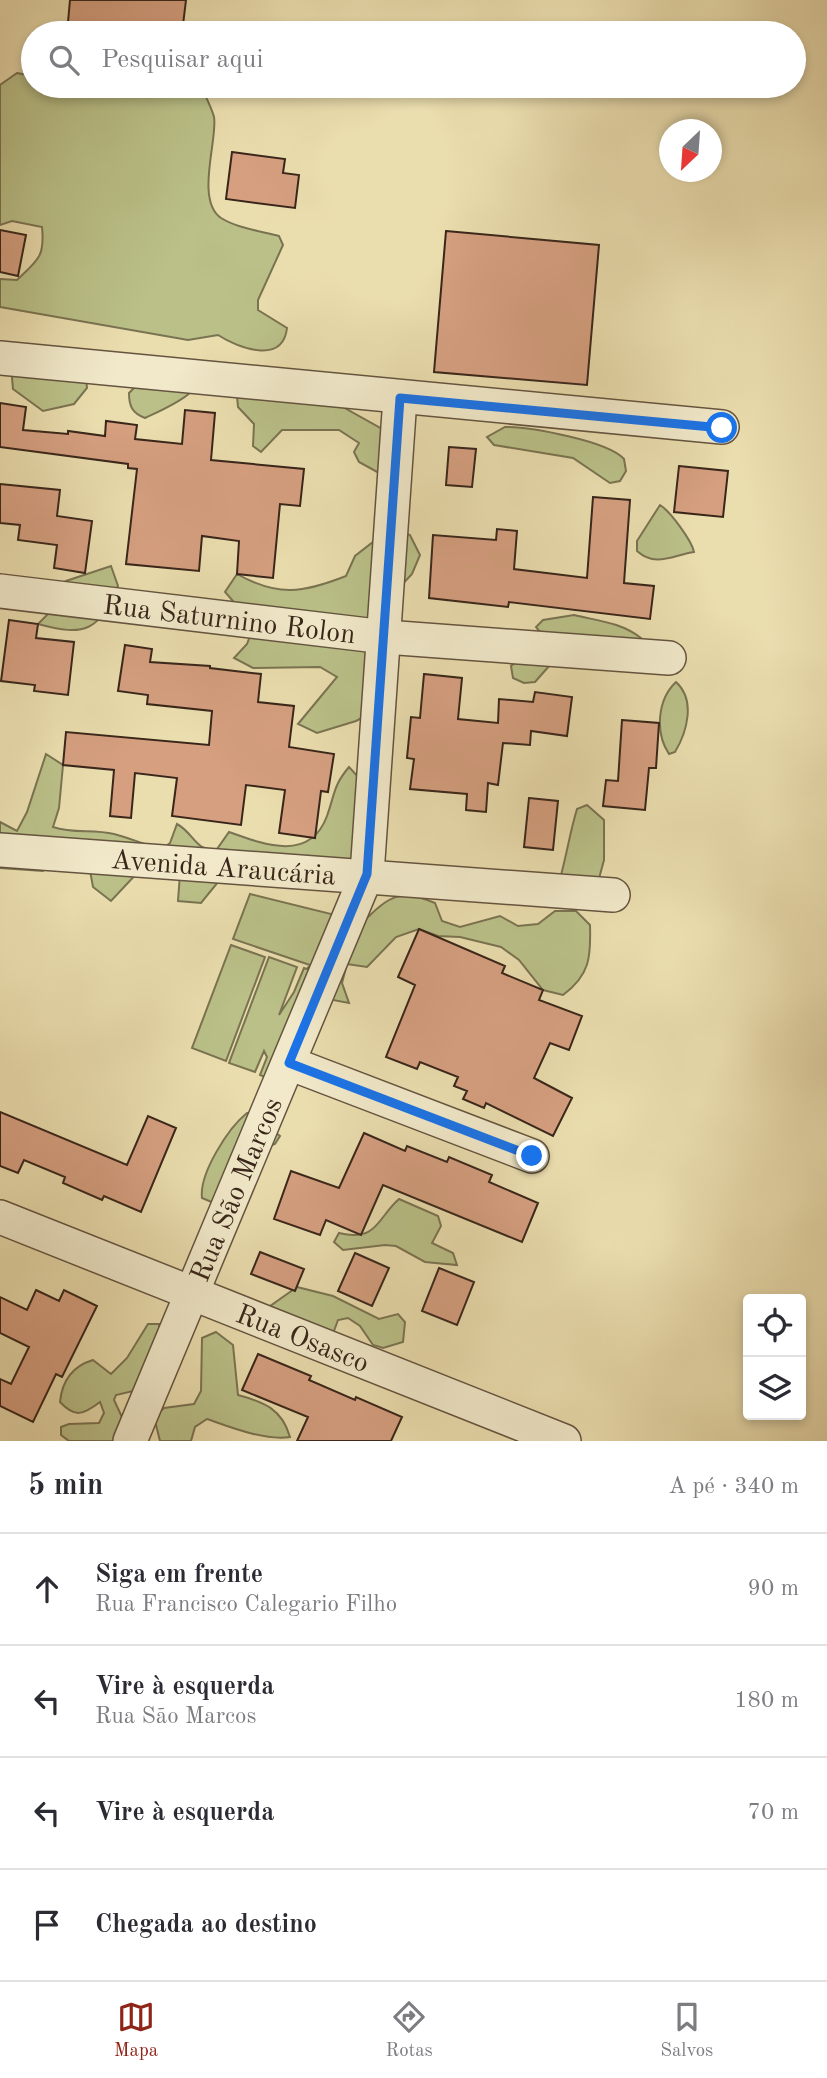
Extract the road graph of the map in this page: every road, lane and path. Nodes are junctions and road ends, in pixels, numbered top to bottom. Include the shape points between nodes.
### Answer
1 (0, 358) edge
2 (400, 398) junction
3 (722, 428) dead end
4 (0, 591) edge
5 (385, 637) junction
6 (669, 658) dead end
7 (0, 850) edge
8 (367, 874) junction
9 (613, 895) dead end
10 (289, 1063) junction
11 (532, 1156) dead end
12 (0, 1217) edge
13 (193, 1294) junction
14 (514, 1432) edge
15 (130, 1441) edge
16 (564, 1441) edge

1 - 2 street
2 - 3 street
2 - 5 street, Rua São Marcos
4 - 5 street, Rua Saturnino Rolon
5 - 6 street, Rua Saturnino Rolon
5 - 8 street, Rua São Marcos
7 - 8 street, Avenida Araucária
8 - 9 street, Avenida Araucária
8 - 10 street, Rua São Marcos
10 - 11 street
10 - 13 street, Rua São Marcos
12 - 13 street, Rua Osasco
13 - 14 street, Rua Osasco
13 - 15 street, Rua São Marcos
14 - 16 street, Rua Osasco

